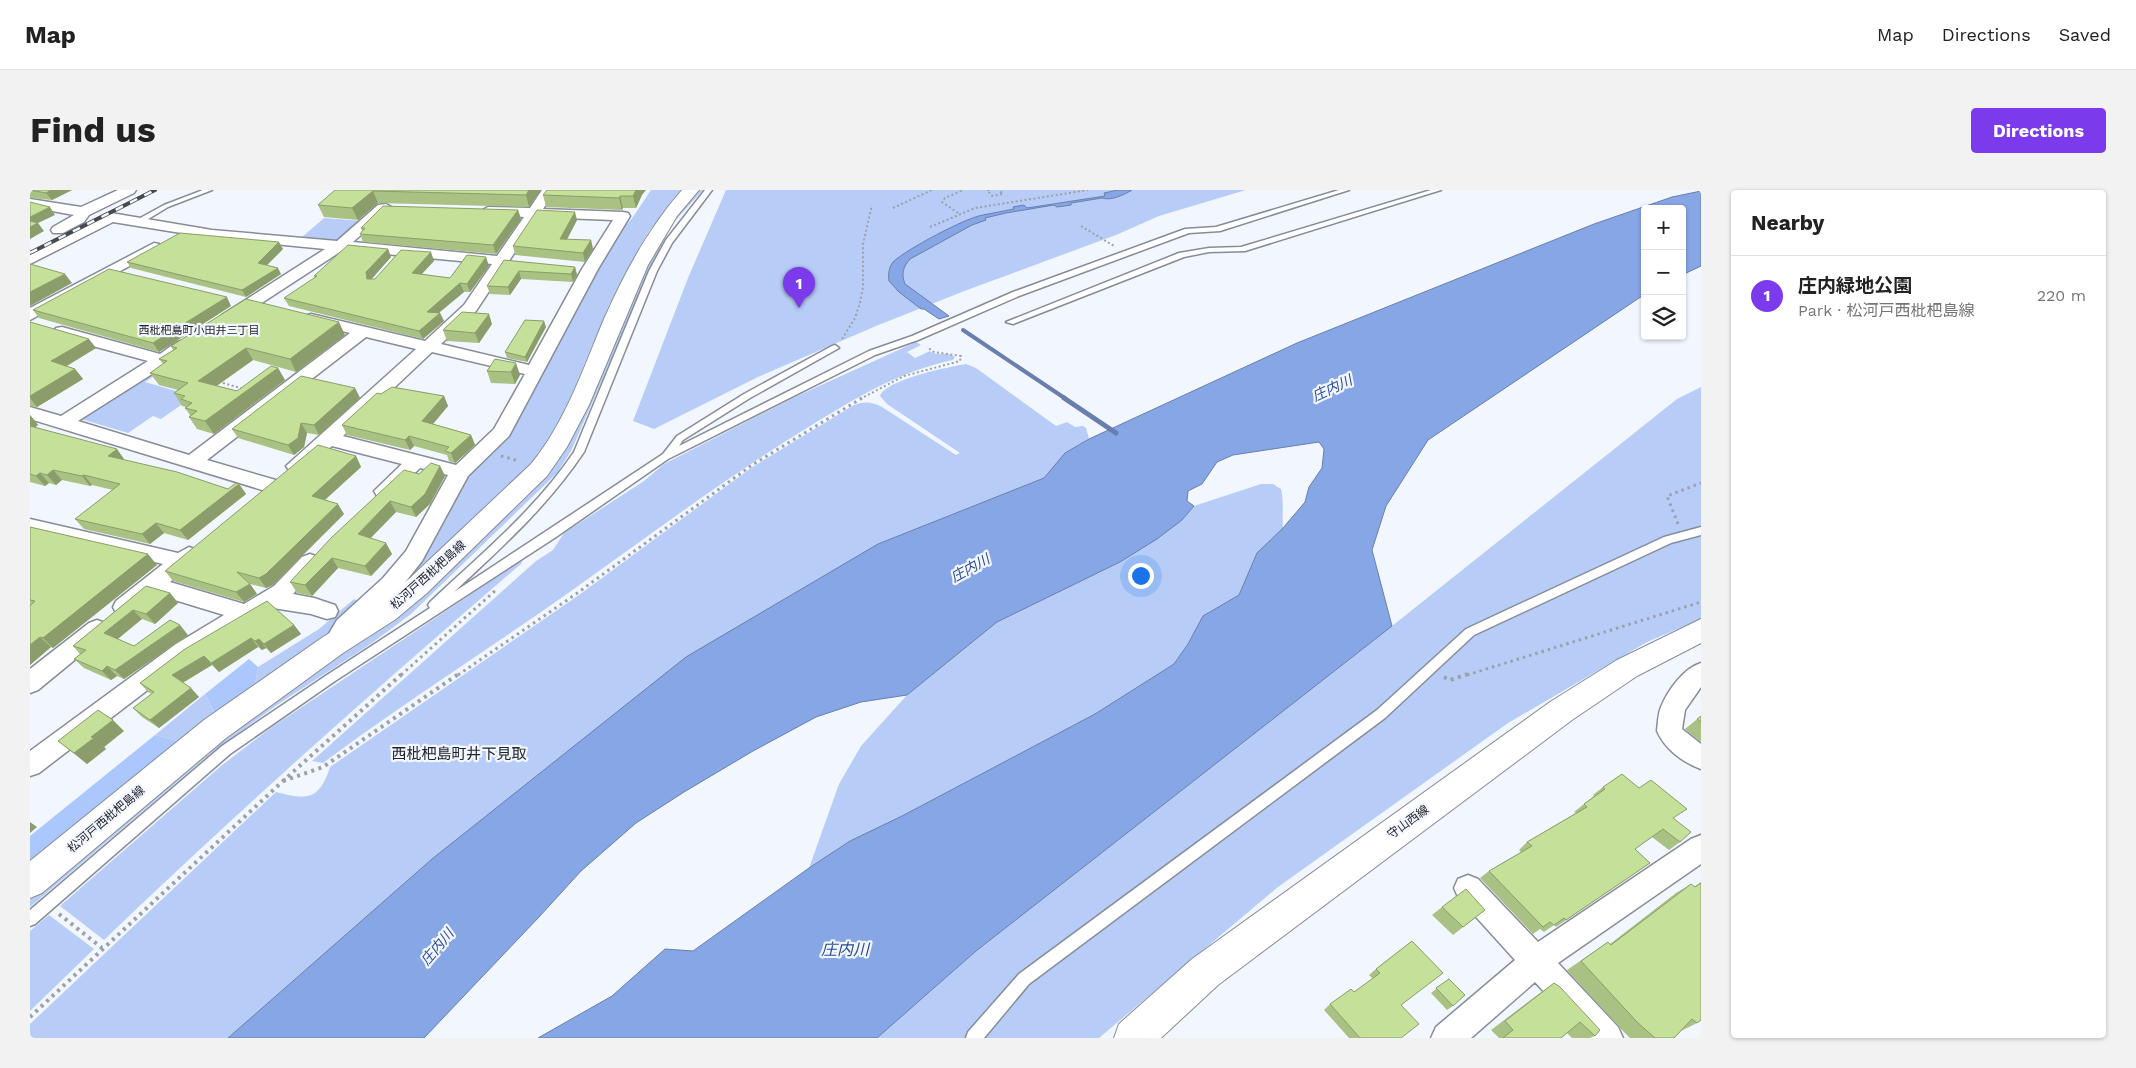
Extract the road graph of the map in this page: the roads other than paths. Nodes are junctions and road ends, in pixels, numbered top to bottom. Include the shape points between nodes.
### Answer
1 (129, 190) edge
2 (209, 190) edge
3 (549, 190) edge
4 (691, 190) edge
5 (709, 190) edge
6 (1346, 190) edge
7 (1438, 190) edge
8 (30, 203) edge
9 (398, 208) edge
10 (472, 211) edge
11 (83, 212) junction
12 (535, 213) junction
13 (137, 222) junction
14 (186, 230) junction
15 (30, 243) edge
16 (340, 246) junction
17 (30, 258) edge
18 (502, 261) junction
19 (522, 263) edge
20 (571, 267) edge
21 (590, 269) junction
22 (111, 270) junction
23 (130, 275) edge
24 (232, 300) dead end
25 (249, 304) junction
26 (271, 309) edge
27 (298, 316) edge
28 (1010, 322) dead end
29 (37, 323) edge
30 (217, 324) edge
31 (362, 332) junction
32 (201, 335) edge
33 (428, 348) junction
34 (835, 348) road end
35 (162, 360) junction
36 (533, 371) junction
37 (30, 413) edge
38 (63, 423) junction
39 (329, 440) junction
40 (665, 457) junction
41 (416, 461) junction
42 (192, 462) junction
43 (460, 472) junction
44 (373, 501) edge
45 (30, 526) edge
46 (1701, 531) edge
47 (201, 544) edge
48 (323, 548) edge
49 (181, 561) junction
50 (152, 585) junction
51 (269, 599) junction
52 (327, 611) dead end
53 (245, 613) junction
54 (415, 623) junction
55 (1701, 630) edge
56 (333, 645) junction
57 (1701, 672) edge
58 (30, 683) edge
59 (1701, 758) edge
60 (30, 765) edge
61 (1701, 848) edge
62 (30, 882) edge
63 (1468, 888) edge
64 (30, 919) edge
65 (1536, 961) junction
66 (974, 1038) edge
67 (1133, 1038) edge
68 (1448, 1038) edge
69 (1607, 1038) edge

1 - 11 street
2 - 13 lane via 166,206
3 - 12 street
4 - 56 main road, 松河戸西枇杷島線 via 664,221 643,255 588,383 552,455 418,586 386,612
5 - 54 lane via 669,242 653,272 579,452 564,477
6 - 40 lane via 1217,228 1188,231 1016,294 872,353
7 - 28 lane via 1242,250 1209,250 1182,255
8 - 11 street
9 - 16 street via 383,208
10 - 12 street
11 - 15 street via 79,219
12 - 18 street
12 - 21 street via 623,216
13 - 14 street
13 - 17 street via 111,217
14 - 16 street
14 - 22 street
16 - 18 street via 400,255
16 - 25 street
18 - 19 street
18 - 33 street via 470,308
20 - 21 street
21 - 36 street
22 - 23 street
22 - 29 street
24 - 25 street
25 - 26 street
25 - 30 street
27 - 31 street
29 - 35 street
31 - 33 street
31 - 42 street
32 - 35 street
33 - 36 street
33 - 39 street
34 - 40 lane via 747,396 680,438
35 - 38 street
36 - 43 street via 502,432
37 - 38 street
38 - 42 street
39 - 41 street
39 - 42 street via 265,492
40 - 54 lane
41 - 43 street
41 - 44 street
43 - 56 street via 414,556 391,584 346,626
45 - 49 street
46 - 66 lane via 1668,540 1470,632 1382,714 1024,979
47 - 49 street
48 - 51 street via 282,592
49 - 50 street
50 - 53 street
50 - 58 street
51 - 52 street
51 - 53 street
53 - 60 street via 184,650
54 - 64 lane via 226,750
55 - 67 main road, 守山西線 via 1627,668 1561,711 1205,972
56 - 62 main road, 松河戸西枇杷島線 via 215,729
57 - 59 street via 1673,708 1669,730 1676,740
61 - 65 street
63 - 65 street
65 - 68 street
65 - 69 street

